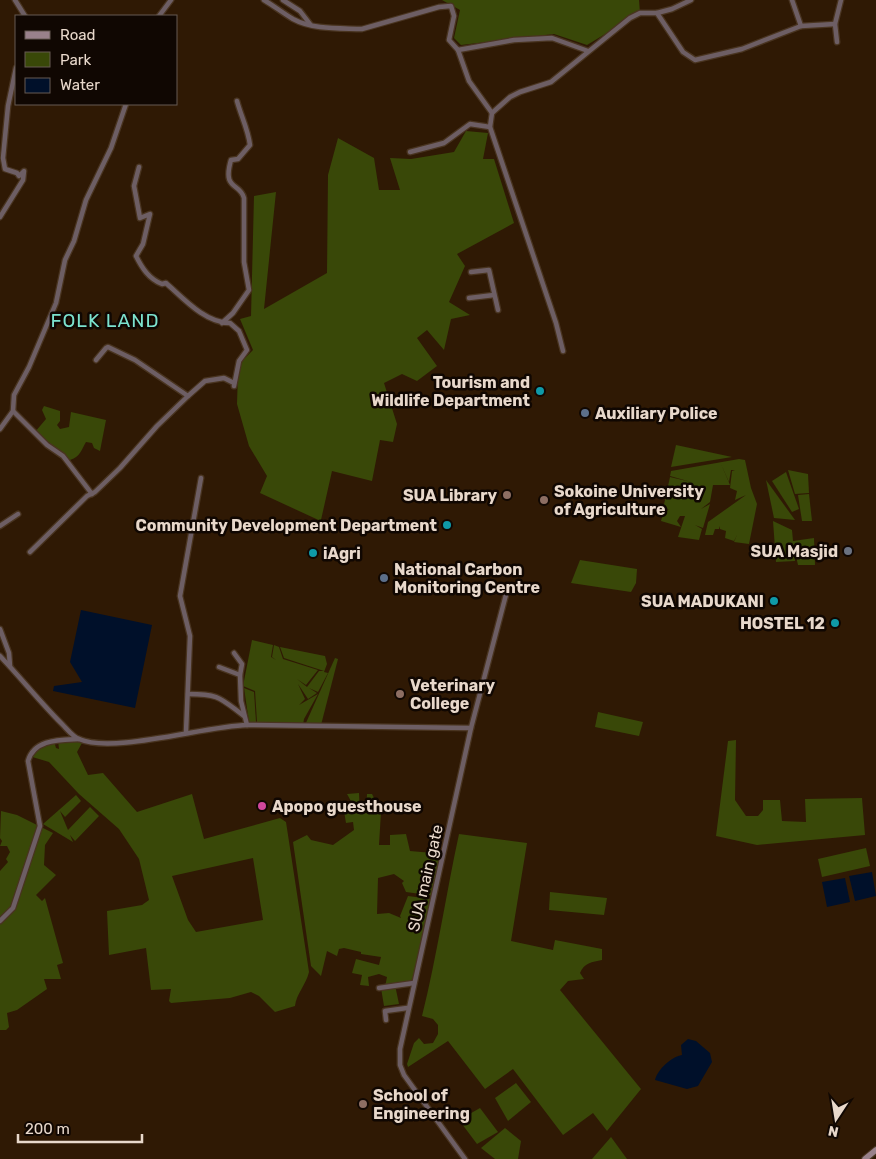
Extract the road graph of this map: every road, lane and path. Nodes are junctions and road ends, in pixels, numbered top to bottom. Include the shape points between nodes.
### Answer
1 (15, 0) edge
2 (171, 0) edge
3 (264, 0) edge
4 (283, 0) edge
5 (691, 0) edge
6 (792, 0) edge
7 (841, 0) edge
8 (656, 13) junction
9 (25, 15) edge
10 (160, 15) edge
11 (310, 24) junction
12 (835, 24) junction
13 (801, 26) junction
14 (838, 42) dead end
15 (458, 50) junction
16 (588, 51) junction
17 (15, 73) edge
18 (237, 101) dead end
19 (126, 105) edge
20 (492, 113) junction
21 (490, 127) junction
22 (410, 152) dead end
23 (1, 158) edge
24 (139, 167) dead end
25 (0, 217) edge
26 (471, 272) dead end
27 (494, 295) junction
28 (469, 298) dead end
29 (498, 310) dead end
30 (222, 323) junction
31 (563, 351) dead end
32 (96, 360) dead end
33 (188, 396) junction
34 (14, 411) junction
35 (0, 429) edge
36 (201, 478) dead end
37 (92, 494) junction
38 (18, 514) dead end
39 (0, 526) edge
40 (30, 552) dead end
41 (508, 587) dead end
42 (0, 629) edge
43 (234, 652) dead end
44 (0, 656) edge
45 (10, 667) junction
46 (219, 668) dead end
47 (240, 675) junction
48 (188, 694) junction
49 (244, 716) junction
50 (247, 725) junction
51 (471, 728) junction
52 (186, 732) junction
53 (79, 739) junction
54 (0, 921) edge
55 (414, 982) junction
56 (379, 988) dead end
57 (408, 1008) junction
58 (386, 1020) dead end
59 (876, 1150) edge
60 (465, 1159) edge
61 (865, 1159) edge

1 - 9 street
2 - 10 street
3 - 11 street via 295,20
4 - 11 street via 300,11
5 - 8 street
6 - 13 street
7 - 12 street
8 - 13 street via 683,52 695,60 742,49
8 - 16 street via 635,15
11 - 15 street via 362,29 451,6 454,16 449,40
12 - 13 street
12 - 14 street
15 - 16 street via 514,40 552,38
15 - 20 street via 469,82
16 - 20 street via 551,82 520,92
17 - 23 street
18 - 30 street via 250,145 238,160 231,160 229,179 244,198 244,262 249,290
19 - 34 street via 111,148 86,200 65,260 56,303 14,395
20 - 21 street
21 - 22 street via 470,124 444,144
21 - 31 street via 554,315
23 - 25 street via 6,163 5,169 19,176 24,173
24 - 30 street via 134,186 140,218 150,214 143,244 136,256 142,268 153,281 166,283 191,306
26 - 27 street via 488,270
27 - 28 street
27 - 29 street
30 - 33 street via 230,323 239,331 247,350 239,361 234,384 224,378 205,381
32 - 33 street via 108,347 135,360
33 - 37 street
34 - 35 street
34 - 37 street via 62,456
36 - 48 street via 180,596 190,636
37 - 40 street
38 - 39 street
41 - 51 street, SUA main gate
42 - 45 street via 9,653
43 - 47 street via 242,664
44 - 45 street
45 - 53 street via 39,701
46 - 47 street
47 - 49 street
48 - 49 street via 217,696
48 - 52 street
49 - 50 street
50 - 51 street
50 - 52 street
51 - 55 street, SUA main gate
52 - 53 street via 121,742
53 - 54 street via 54,741 30,752 28,761 40,826 13,908
55 - 56 street
55 - 57 street, SUA main gate
57 - 58 street via 385,1012
57 - 60 street, SUA main gate via 400,1065
59 - 61 main road

